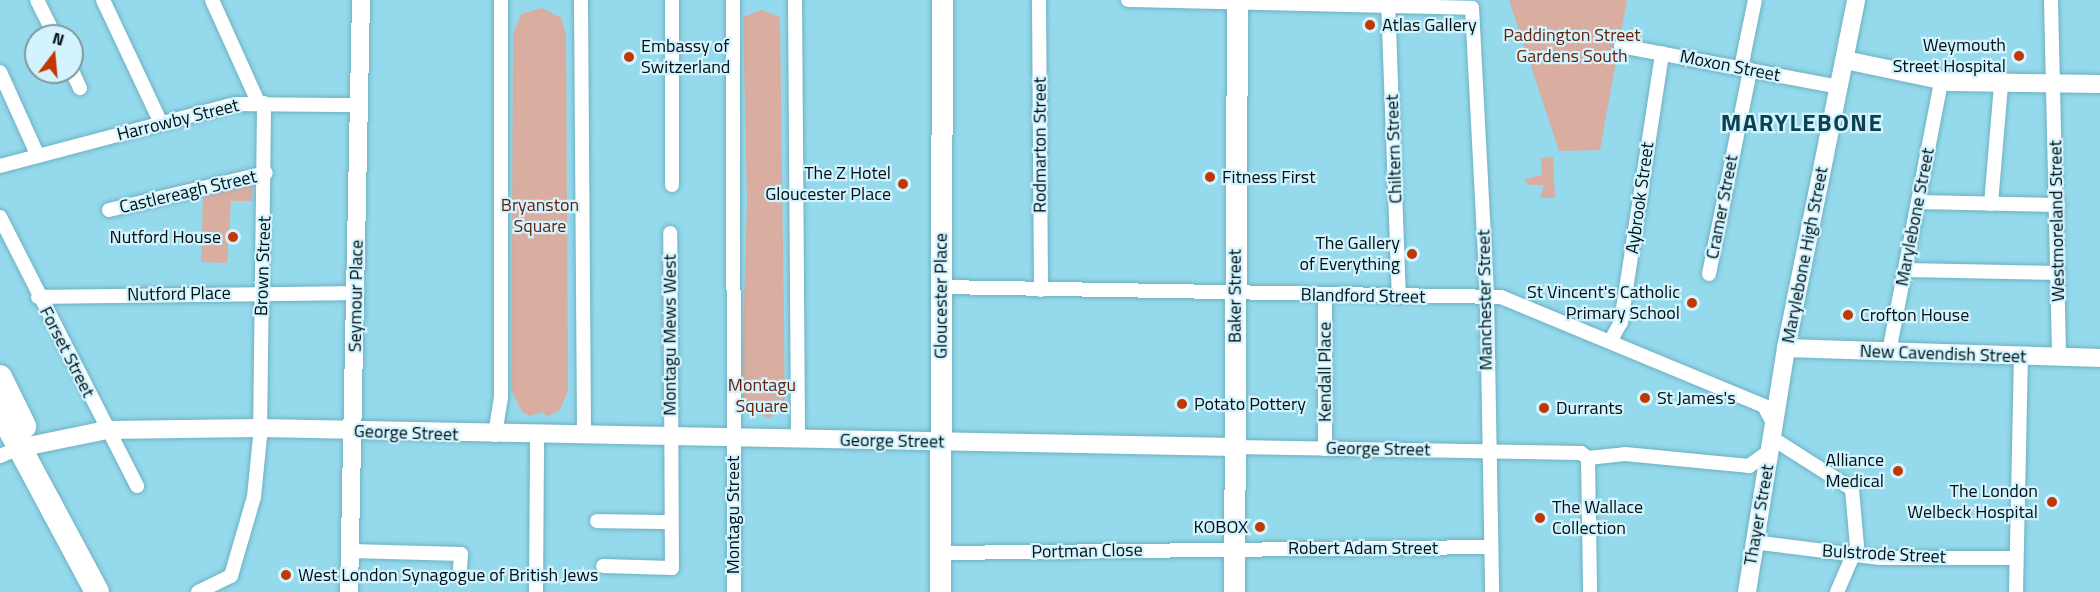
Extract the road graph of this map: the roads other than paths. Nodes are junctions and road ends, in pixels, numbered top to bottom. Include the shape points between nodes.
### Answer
1 (37, 0) edge
2 (103, 0) edge
3 (212, 0) edge
4 (361, 0) edge
5 (501, 0) edge
6 (581, 0) edge
7 (672, 0) edge
8 (734, 0) edge
9 (795, 0) edge
10 (942, 0) edge
11 (1039, 0) edge
12 (1128, 0) edge
13 (1755, 0) edge
14 (1856, 0) edge
15 (2051, 0) edge
16 (1237, 1) edge
17 (1388, 3) edge
18 (49, 24) edge
19 (1621, 46) dead end
20 (1662, 53) junction
21 (1845, 60) junction
22 (1745, 69) junction
23 (0, 72) edge
24 (1941, 81) junction
25 (78, 84) edge
26 (2001, 84) junction
27 (2054, 84) junction
28 (2100, 84) edge
29 (1840, 87) junction
30 (80, 88) dead end
31 (261, 103) junction
32 (360, 105) junction
33 (161, 123) junction
34 (35, 157) junction
35 (0, 166) edge
36 (266, 173) junction
37 (672, 185) dead end
38 (1918, 202) junction
39 (1991, 204) junction
40 (2058, 205) junction
41 (109, 210) dead end
42 (0, 217) edge
43 (670, 232) dead end
44 (1905, 270) junction
45 (2058, 273) junction
46 (1709, 274) dead end
47 (941, 287) junction
48 (1041, 290) junction
49 (263, 293) junction
50 (356, 293) junction
51 (1235, 294) junction
52 (1324, 295) junction
53 (39, 297) junction
54 (1399, 297) junction
55 (1487, 297) junction
56 (1611, 340) junction
57 (1786, 348) junction
58 (1889, 352) junction
59 (2021, 357) junction
60 (2059, 357) junction
61 (2100, 358) edge
62 (0, 377) edge
63 (1779, 395) junction
64 (1764, 406) junction
65 (0, 411) edge
66 (260, 428) junction
67 (107, 430) junction
68 (355, 432) junction
69 (495, 435) junction
70 (537, 436) junction
71 (584, 436) junction
72 (671, 437) junction
73 (733, 439) junction
74 (1772, 439) junction
75 (798, 440) junction
76 (940, 441) junction
77 (1235, 447) junction
78 (17, 449) edge
79 (1325, 449) junction
80 (1488, 450) junction
81 (1588, 458) junction
82 (1749, 466) junction
83 (1763, 485) junction
84 (136, 486) dead end
85 (597, 521) dead end
86 (671, 522) junction
87 (1753, 542) junction
88 (1491, 547) junction
89 (1234, 549) junction
90 (351, 551) junction
91 (940, 553) junction
92 (1855, 556) junction
93 (2016, 558) junction
94 (603, 566) dead end
95 (460, 568) dead end
96 (97, 592) edge
97 (198, 592) edge
98 (349, 592) edge
99 (536, 592) edge
100 (734, 592) edge
101 (940, 592) edge
102 (1234, 592) edge
103 (1492, 592) edge
104 (1590, 592) edge
105 (1747, 592) edge
106 (1838, 592) edge
107 (2016, 592) edge

1 - 18 street
2 - 33 street
3 - 31 street
4 - 32 street, Seymour Place
5 - 69 street via 501,397
6 - 71 street
7 - 37 street
8 - 73 street
9 - 75 street
10 - 47 main road, Gloucester Place
11 - 48 street, Rodmarton Street
12 - 16 street
13 - 22 street, Cramer Street
14 - 21 street, Marylebone High Street
15 - 27 street, Westmoreland Street
16 - 17 street
16 - 51 main road, Baker Street
17 - 54 street, Chiltern Street
17 - 55 street, Manchester Street via 1472,8
19 - 20 street, Moxon Street
20 - 22 street, Moxon Street
20 - 56 street, Aybrook Street via 1621,322
21 - 24 street
21 - 29 street, Marylebone High Street
22 - 29 street, Moxon Street
22 - 46 street, Cramer Street
23 - 34 street
24 - 26 street
24 - 38 street, Marylebone Street
25 - 30 street
26 - 27 street
26 - 39 street
27 - 28 street
27 - 40 street, Westmoreland Street
29 - 57 street, Marylebone High Street
31 - 32 street, Harrowby Street
31 - 33 street, Harrowby Street
31 - 36 street, Brown Street
32 - 50 street, Seymour Place
33 - 34 street, Harrowby Street
34 - 35 street, Harrowby Street
36 - 41 street, Castlereagh Street
36 - 49 street, Brown Street
38 - 39 street
38 - 44 street, Marylebone Street
39 - 40 street
40 - 45 street, Westmoreland Street
42 - 53 street, Forset Street
43 - 72 street, Montagu Mews West
44 - 45 street
44 - 58 street, Marylebone Street
45 - 60 street, Westmoreland Street
47 - 48 street, Blandford Street
47 - 76 main road, Gloucester Place
48 - 51 street, Blandford Street
49 - 50 street, Nutford Place
49 - 53 street, Nutford Place
49 - 66 street, Brown Street
50 - 68 street, Seymour Place
51 - 52 street, Blandford Street
51 - 77 main road, Baker Street
52 - 54 street, Blandford Street
52 - 79 street, Kendall Place
53 - 67 street, Forset Street
54 - 55 street, Blandford Street
55 - 56 street, Blandford Street via 1515,301
55 - 80 street, Manchester Street
56 - 64 street, Blandford Street
57 - 58 street, New Cavendish Street
57 - 63 street, Marylebone High Street
58 - 59 street, New Cavendish Street
59 - 60 street, New Cavendish Street
59 - 93 street
60 - 61 street, New Cavendish Street
62 - 78 highway
63 - 64 street
63 - 74 street, Marylebone High Street
64 - 74 street
65 - 78 highway
66 - 67 street, George Street
66 - 68 street, George Street
66 - 97 street, Brown Street via 254,497 240,554 228,581
67 - 78 street, George Street
67 - 84 street, Forset Street
68 - 69 street, George Street
68 - 90 street, Seymour Place
69 - 70 street, George Street
70 - 71 street, George Street
70 - 99 street
71 - 72 street, George Street
72 - 73 street, George Street
72 - 86 street, Montagu Mews West
73 - 75 street, George Street
73 - 100 street, Montagu Street
74 - 82 street
74 - 83 street, Thayer Street
74 - 92 street via 1852,489
75 - 76 street, George Street
76 - 77 street, George Street
76 - 91 main road, Gloucester Place
77 - 79 street, George Street
77 - 89 main road, Baker Street
78 - 96 highway via 48,475 44,486
79 - 80 street, George Street
80 - 81 street, George Street via 1581,453
80 - 88 street, Manchester Street
81 - 82 street, George Street via 1625,454
81 - 104 street
82 - 83 street
83 - 87 street, Thayer Street
85 - 86 street
86 - 94 street, Montagu Mews West via 672,568
87 - 92 street, Bulstrode Street
87 - 105 street, Thayer Street
88 - 89 street, Robert Adam Street
88 - 103 street, Manchester Street
89 - 91 street, Portman Close
89 - 102 main road, Baker Street
90 - 95 street via 460,554
90 - 98 street, Seymour Place
91 - 101 main road, Gloucester Place
92 - 93 street, Bulstrode Street
92 - 106 street
93 - 107 street

